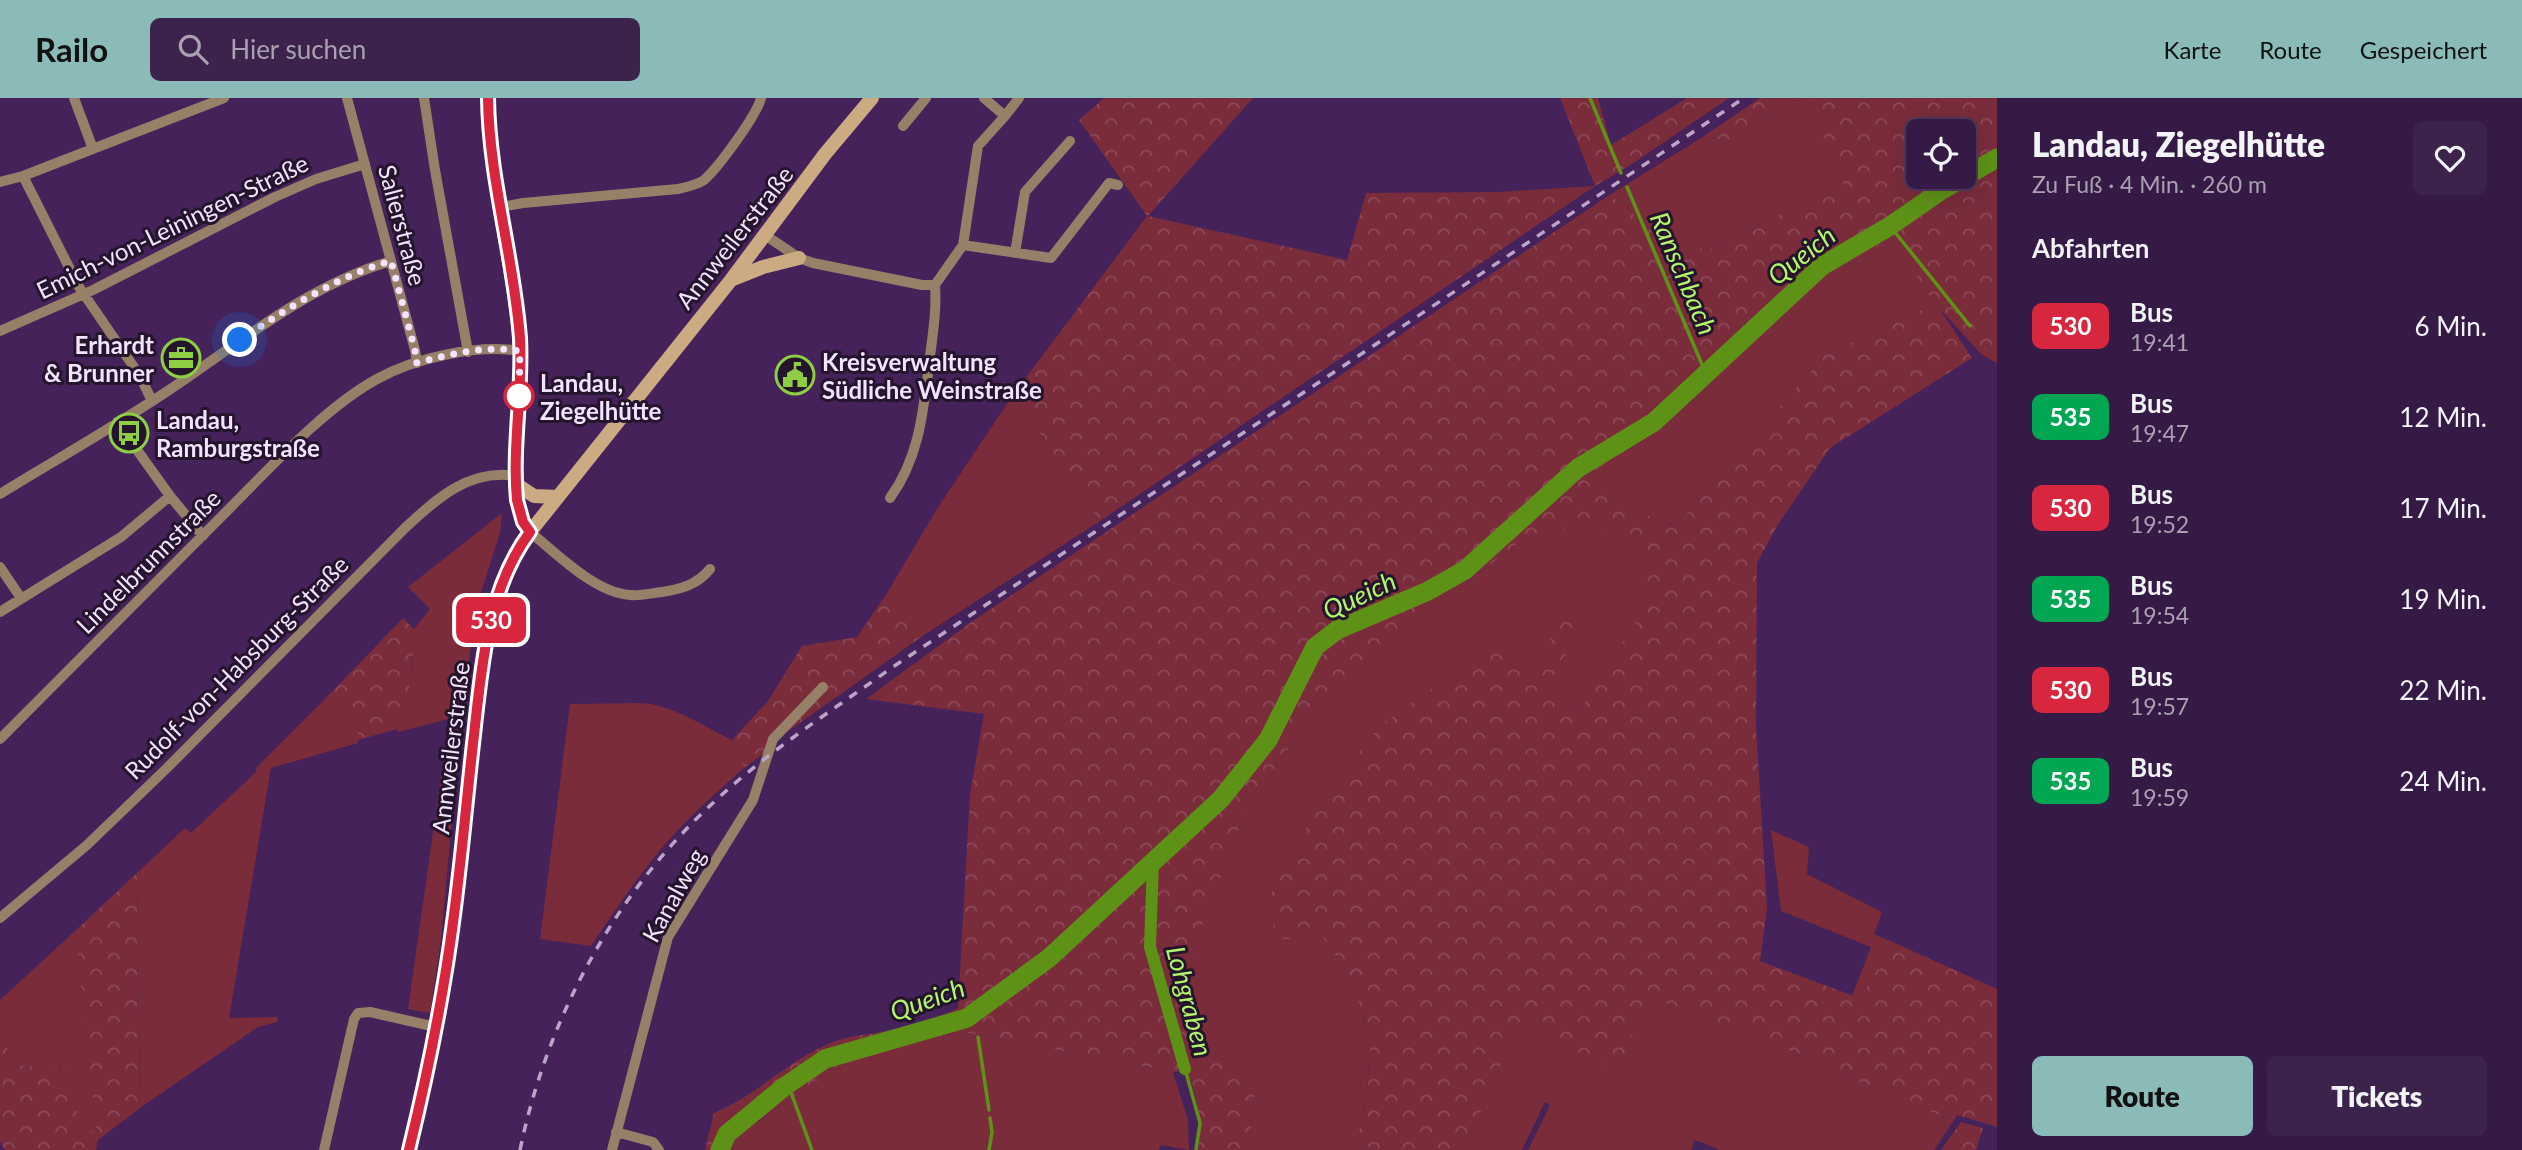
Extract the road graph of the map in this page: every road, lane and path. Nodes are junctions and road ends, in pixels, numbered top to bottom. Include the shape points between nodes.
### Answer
1 (74, 98) edge
2 (224, 98) edge
3 (347, 98) edge
4 (424, 98) edge
5 (488, 98) edge
6 (761, 98) edge
7 (872, 98) edge
8 (926, 98) edge
9 (984, 98) edge
10 (1019, 98) edge
11 (1005, 116) junction
12 (903, 126) dead end
13 (1070, 141) dead end
14 (93, 149) junction
15 (365, 164) junction
16 (23, 176) junction
17 (0, 182) edge
18 (1118, 186) dead end
19 (500, 207) junction
20 (765, 235) junction
21 (963, 244) junction
22 (1015, 253) junction
23 (799, 258) junction
24 (391, 261) junction
25 (731, 280) junction
26 (935, 285) junction
27 (84, 294) junction
28 (0, 331) edge
29 (520, 351) junction
30 (468, 352) junction
31 (416, 363) junction
32 (152, 401) junction
33 (117, 422) junction
34 (516, 480) junction
35 (0, 494) edge
36 (170, 496) junction
37 (558, 497) junction
38 (890, 498) dead end
39 (530, 532) junction
40 (203, 536) junction
41 (0, 567) edge
42 (710, 569) dead end
43 (21, 598) junction
44 (0, 612) edge
45 (823, 687) dead end
46 (0, 739) edge
47 (0, 918) edge
48 (436, 1027) junction
49 (616, 1132) junction
50 (324, 1150) edge
51 (409, 1150) edge
52 (612, 1150) edge
53 (659, 1150) edge

1 - 14 street
2 - 14 street
3 - 15 street, Salierstraße
4 - 30 street
5 - 19 street
6 - 19 street via 757,112 707,177 695,185
7 - 20 street, Annweilerstraße
8 - 12 street
9 - 11 street
10 - 11 street
11 - 21 street via 978,146
13 - 22 street via 1024,192
14 - 16 street
15 - 24 street, Salierstraße
15 - 27 street, Emich-von-Leiningen-Straße via 275,197
16 - 17 street
16 - 27 street
18 - 22 street via 1109,183 1051,258
19 - 29 street
20 - 23 street
20 - 25 street, Annweilerstraße
21 - 22 street
21 - 26 street
23 - 25 street
23 - 26 street
24 - 31 street, Salierstraße
24 - 32 street via 280,314
25 - 37 street, Annweilerstraße
26 - 38 street via 937,313 921,426 911,461
27 - 28 street, Emich-von-Leiningen-Straße
27 - 32 street
29 - 30 street, Lindelbrunnstraße via 493,348
29 - 34 street
30 - 31 street, Lindelbrunnstraße
31 - 40 street, Lindelbrunnstraße via 376,380 339,405
32 - 33 street
33 - 35 street
33 - 36 street
34 - 37 street via 534,496
34 - 39 street via 519,510
34 - 47 street, Rudolf-von-Habsburg-Straße via 493,474 472,479 430,505 87,845
36 - 40 street
36 - 43 street via 121,537
37 - 39 street, Annweilerstraße
39 - 42 street via 583,575 619,594 680,589
39 - 48 street, Annweilerstraße via 502,582 485,648 452,935
40 - 46 street, Lindelbrunnstraße
41 - 43 street
43 - 44 street
45 - 49 street, Kanalweg via 773,739 754,800 668,937
48 - 50 street via 358,1013
48 - 51 street, Annweilerstraße
49 - 52 street, Kanalweg
49 - 53 street via 653,1142

